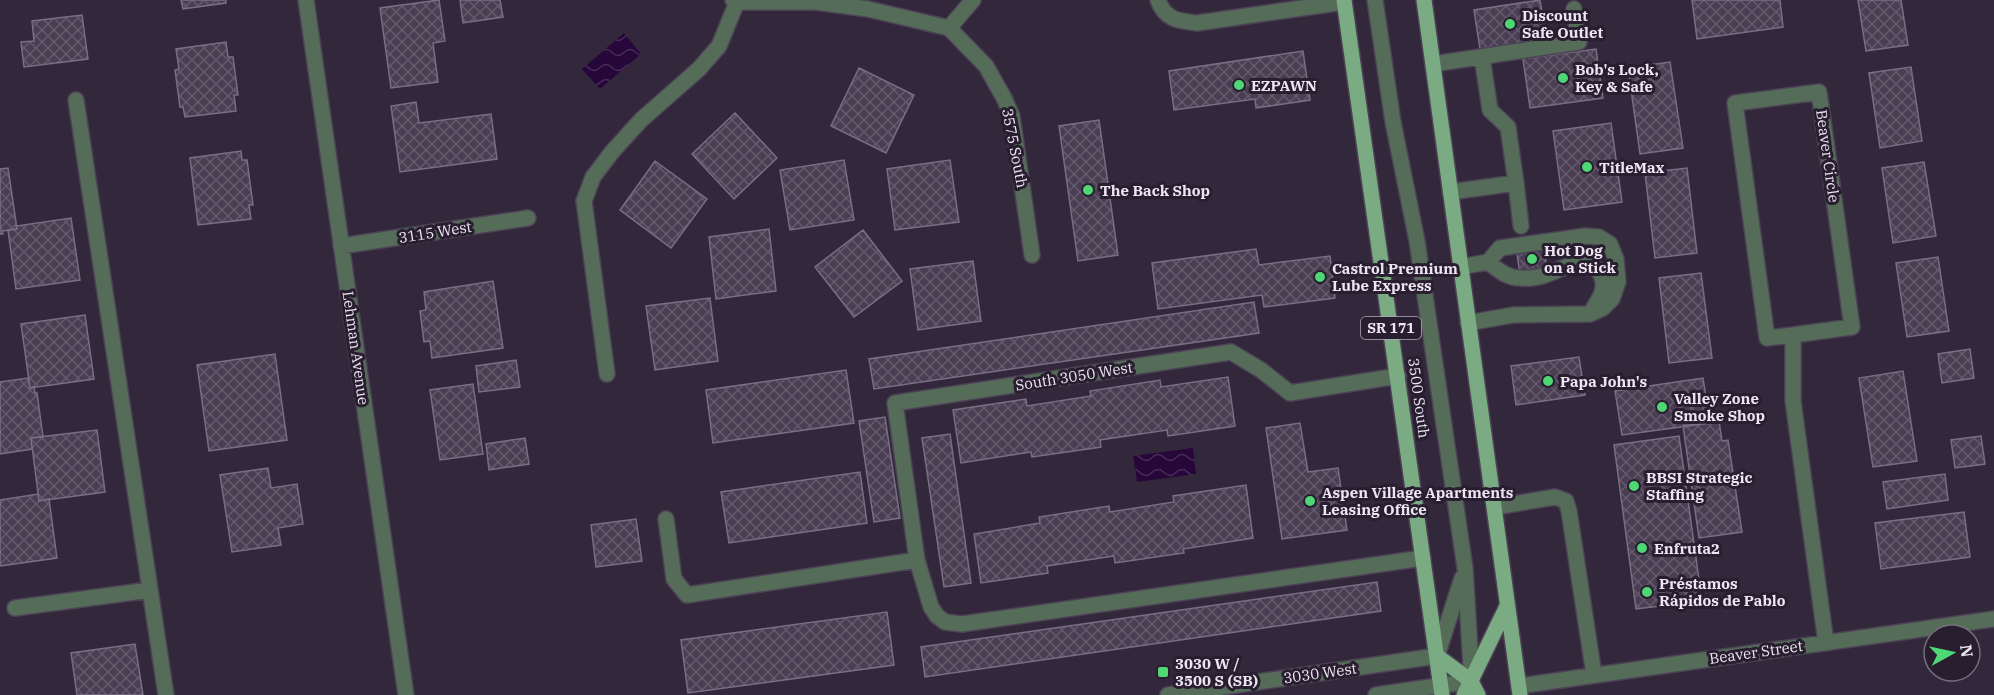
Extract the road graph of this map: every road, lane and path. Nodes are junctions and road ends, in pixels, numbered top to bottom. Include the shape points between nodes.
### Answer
1 (306, 0) edge
2 (973, 0) edge
3 (1158, 0) edge
4 (1375, 0) edge
5 (1424, 0) edge
6 (735, 1) edge
7 (1344, 1) edge
8 (1574, 9) dead end
9 (950, 28) junction
10 (1482, 57) junction
11 (1432, 64) junction
12 (76, 100) dead end
13 (1516, 183) junction
14 (1450, 192) junction
15 (528, 218) dead end
16 (1521, 226) dead end
17 (341, 246) junction
18 (1032, 255) dead end
19 (1488, 262) junction
20 (1461, 267) junction
21 (1590, 314) junction
22 (1468, 323) junction
23 (1793, 335) junction
24 (607, 374) dead end
25 (1398, 376) junction
26 (1495, 507) junction
27 (666, 519) dead end
28 (1423, 558) junction
29 (916, 560) junction
30 (1465, 568) junction
31 (150, 590) junction
32 (1508, 605) junction
33 (15, 608) dead end
34 (1994, 620) edge
35 (1826, 643) junction
36 (1437, 656) junction
37 (1594, 675) junction
38 (1442, 690) edge
39 (1520, 690) edge
40 (1472, 692) edge
41 (166, 695) edge
42 (406, 695) edge
43 (1168, 695) edge
44 (1376, 695) edge

1 - 17 street, Lehman Avenue
2 - 9 street
3 - 7 street via 1161,9 1175,20 1197,23
4 - 30 street via 1393,122 1417,241
5 - 11 main road
6 - 9 street via 816,2 868,9
6 - 24 street via 718,46 612,152 593,177 584,201
7 - 25 main road, 3500 South / SR 171
8 - 10 street via 1578,42
9 - 18 street, 3575 South via 986,66 1012,117
10 - 11 street
10 - 13 street via 1490,110 1508,127
11 - 14 main road
12 - 31 street
13 - 14 street
13 - 16 street
14 - 20 main road
15 - 17 street, 3115 West
17 - 42 street, Lehman Avenue
19 - 20 street
19 - 21 street via 1501,273 1520,278 1547,275 1563,266 1589,264 1604,281 1603,294
19 - 21 street via 1500,249 1599,237 1610,244 1618,282 1612,299
20 - 22 main road
21 - 22 street via 1513,315
22 - 26 main road
23 - 23 street, Beaver Circle via 1852,327 1819,92 1735,104 1767,338
23 - 35 street via 1793,401
25 - 28 main road, 3500 South / SR 171
25 - 29 street, South 3050 West via 1290,393 1231,352 895,403
26 - 32 main road
26 - 37 street via 1555,497 1566,501
27 - 29 street via 674,579 687,595
28 - 29 street via 962,624 945,622 937,616
28 - 36 main road, 3500 South / SR 171
30 - 36 street
30 - 40 street
31 - 33 street
31 - 41 street
32 - 39 main road
32 - 40 main road
34 - 35 street, Beaver Street
35 - 37 street, Beaver Street
36 - 38 main road, 3500 South / SR 171
36 - 40 main road
36 - 43 street, 3030 West
37 - 39 street, Beaver Street
38 - 40 street
38 - 44 street

